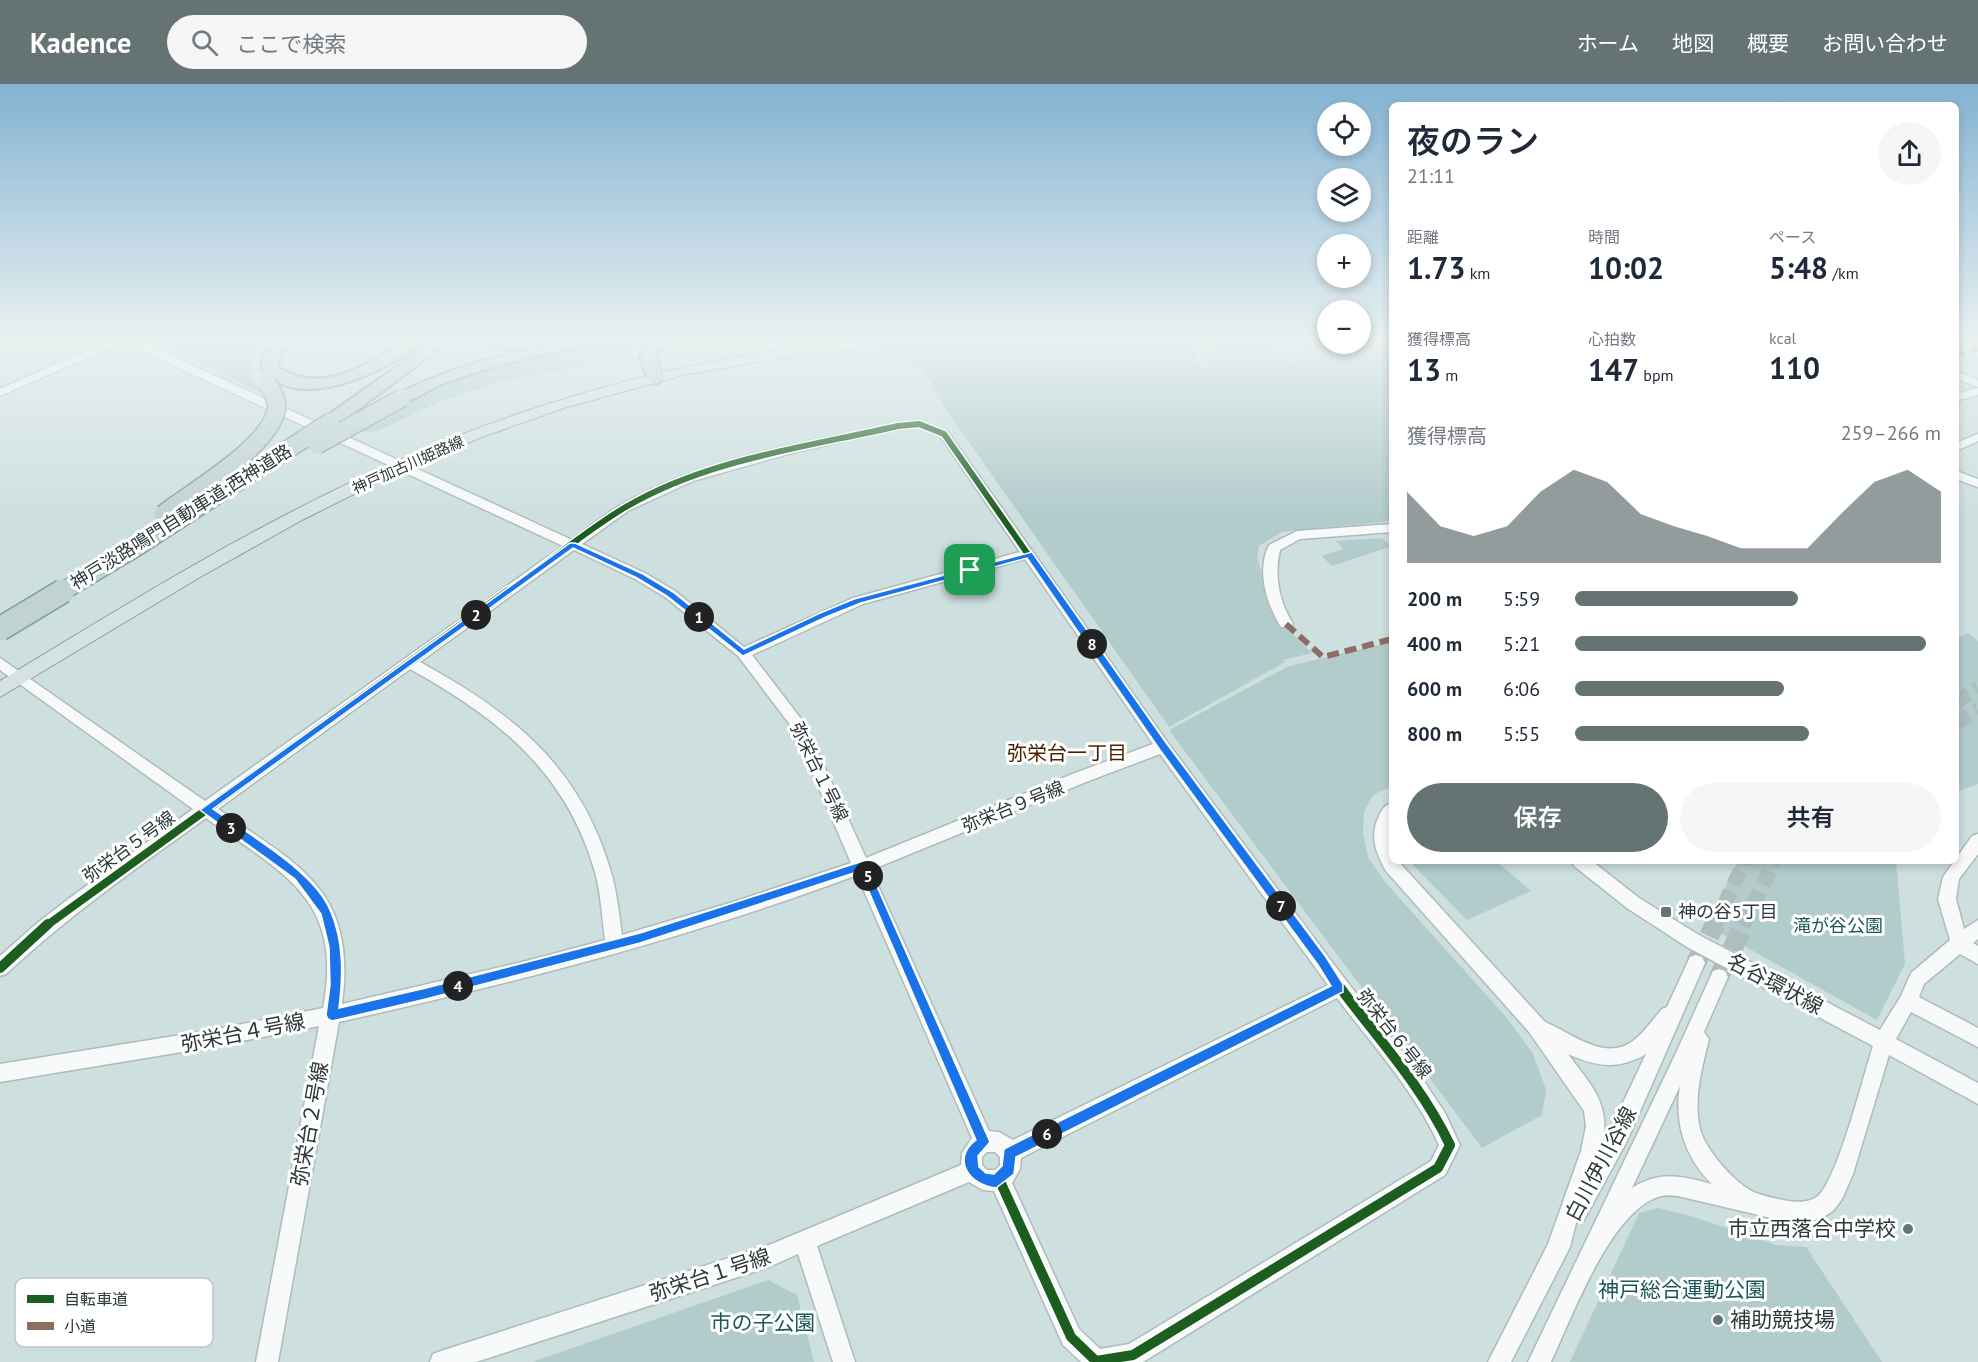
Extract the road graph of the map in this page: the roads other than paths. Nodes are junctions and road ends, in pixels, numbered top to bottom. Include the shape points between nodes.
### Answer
1 (253, 398) edge
2 (276, 398) edge
3 (355, 398) edge
4 (358, 398) edge
5 (403, 398) edge
6 (569, 398) edge
7 (326, 419) junction
8 (1978, 436) edge
9 (1959, 442) edge
10 (1978, 447) edge
11 (394, 463) junction
12 (1959, 476) edge
13 (1978, 483) edge
14 (151, 525) junction
15 (1389, 528) edge
16 (573, 544) junction
17 (132, 550) junction
18 (1029, 554) junction
19 (0, 614) edge
20 (1286, 624) dead end
21 (0, 629) edge
22 (743, 653) junction
23 (410, 663) junction
24 (8, 672) edge
25 (0, 690) edge
26 (1163, 747) junction
27 (205, 810) junction
28 (1389, 813) edge
29 (1978, 841) edge
30 (1389, 859) edge
31 (1391, 864) edge
32 (1584, 864) edge
33 (863, 866) junction
34 (1978, 928) edge
35 (615, 944) junction
36 (1960, 944) junction
37 (1978, 956) edge
38 (1696, 963) tunnel mouth
39 (0, 968) edge
40 (1719, 977) tunnel mouth
41 (1339, 988) junction
42 (1710, 998) junction
43 (1908, 1001) junction
44 (1677, 1007) junction
45 (332, 1015) junction
46 (1536, 1026) junction
47 (1978, 1038) edge
48 (1883, 1042) junction
49 (0, 1073) edge
50 (1978, 1094) edge
51 (984, 1142) junction
52 (1009, 1153) junction
53 (973, 1170) junction
54 (999, 1179) junction
55 (1750, 1202) junction
56 (806, 1241) junction
57 (1558, 1246) junction
58 (1594, 1248) junction
59 (267, 1362) edge
60 (441, 1362) edge
61 (844, 1362) edge
62 (1499, 1362) edge
63 (1539, 1362) edge

1 - 11 street, 弥栄台１号線
2 - 14 highway, bridge via 277,410 261,437
3 - 7 highway, 神戸淡路鳴門自動車道;西神道路
4 - 7 highway, 神戸淡路鳴門自動車道;西神道路
5 - 17 highway, bridge
6 - 11 main road, 神戸加古川姫路線 via 529,408
7 - 14 highway, 神戸淡路鳴門自動車道;西神道路, bridge
7 - 17 highway, 神戸淡路鳴門自動車道;西神道路, bridge
8 - 9 street
9 - 10 street
11 - 16 street, 弥栄台１号線
11 - 24 main road, 神戸加古川姫路線 via 260,524
12 - 13 street
14 - 19 highway, 神戸淡路鳴門自動車道;西神道路
15 - 20 street via 1298,535 1274,548 1270,560 1274,601
16 - 18 street, 弥栄台６号線 via 624,508 686,478 919,424 944,434
16 - 22 street, 弥栄台１号線 via 670,594
16 - 23 street, 弥栄台５号線
17 - 21 highway, 神戸淡路鳴門自動車道;西神道路, bridge
18 - 22 street via 858,601
18 - 26 street, 弥栄台６号線
22 - 33 street, 弥栄台１号線 via 800,728
23 - 27 street, 弥栄台５号線
23 - 35 street via 502,720 536,753 565,792 603,873
24 - 25 main road, 神戸加古川姫路線
24 - 27 street, 弥栄台２号線
26 - 33 street, 弥栄台９号線
26 - 41 street, 弥栄台６号線
27 - 39 street, 弥栄台５号線 via 42,929
27 - 45 street, 弥栄台２号線 via 299,876 326,912 335,947
28 - 30 street via 1381,840
29 - 36 street via 1951,876 1947,899
31 - 46 street
32 - 48 street, 名谷環状線 via 1633,903 1693,941
33 - 35 street, 弥栄台４号線
33 - 51 street, 弥栄台１号線
34 - 36 street
35 - 45 street, 弥栄台４号線
36 - 37 street
36 - 43 street via 1917,979
38 - 44 street, 白川伊川谷線
40 - 42 street, 白川伊川谷線
41 - 52 street
41 - 54 street, 弥栄台６号線 via 1439,1118 1450,1145 1438,1168 1133,1355 1096,1361 1071,1337
42 - 55 street via 1690,1080 1688,1127 1709,1166
42 - 58 street, 白川伊川谷線
43 - 47 street
43 - 48 street
44 - 46 street via 1641,1047 1617,1056 1601,1057 1580,1050
44 - 57 street, 白川伊川谷線 via 1620,1134
45 - 49 street, 弥栄台４号線 via 131,1055
45 - 59 street, 弥栄台２号線
46 - 57 street via 1588,1096 1596,1126
48 - 50 street, 名谷環状線
48 - 55 street via 1843,1173 1829,1201 1818,1209 1789,1213
51 - 52 street via 998,1142
51 - 53 street via 972,1155
52 - 54 street via 1009,1169
53 - 54 street via 984,1180
53 - 56 street, 弥栄台１号線
55 - 58 street via 1665,1184 1633,1200
56 - 60 street, 弥栄台１号線
56 - 61 street
57 - 62 street, 白川伊川谷線
58 - 63 street, 白川伊川谷線

